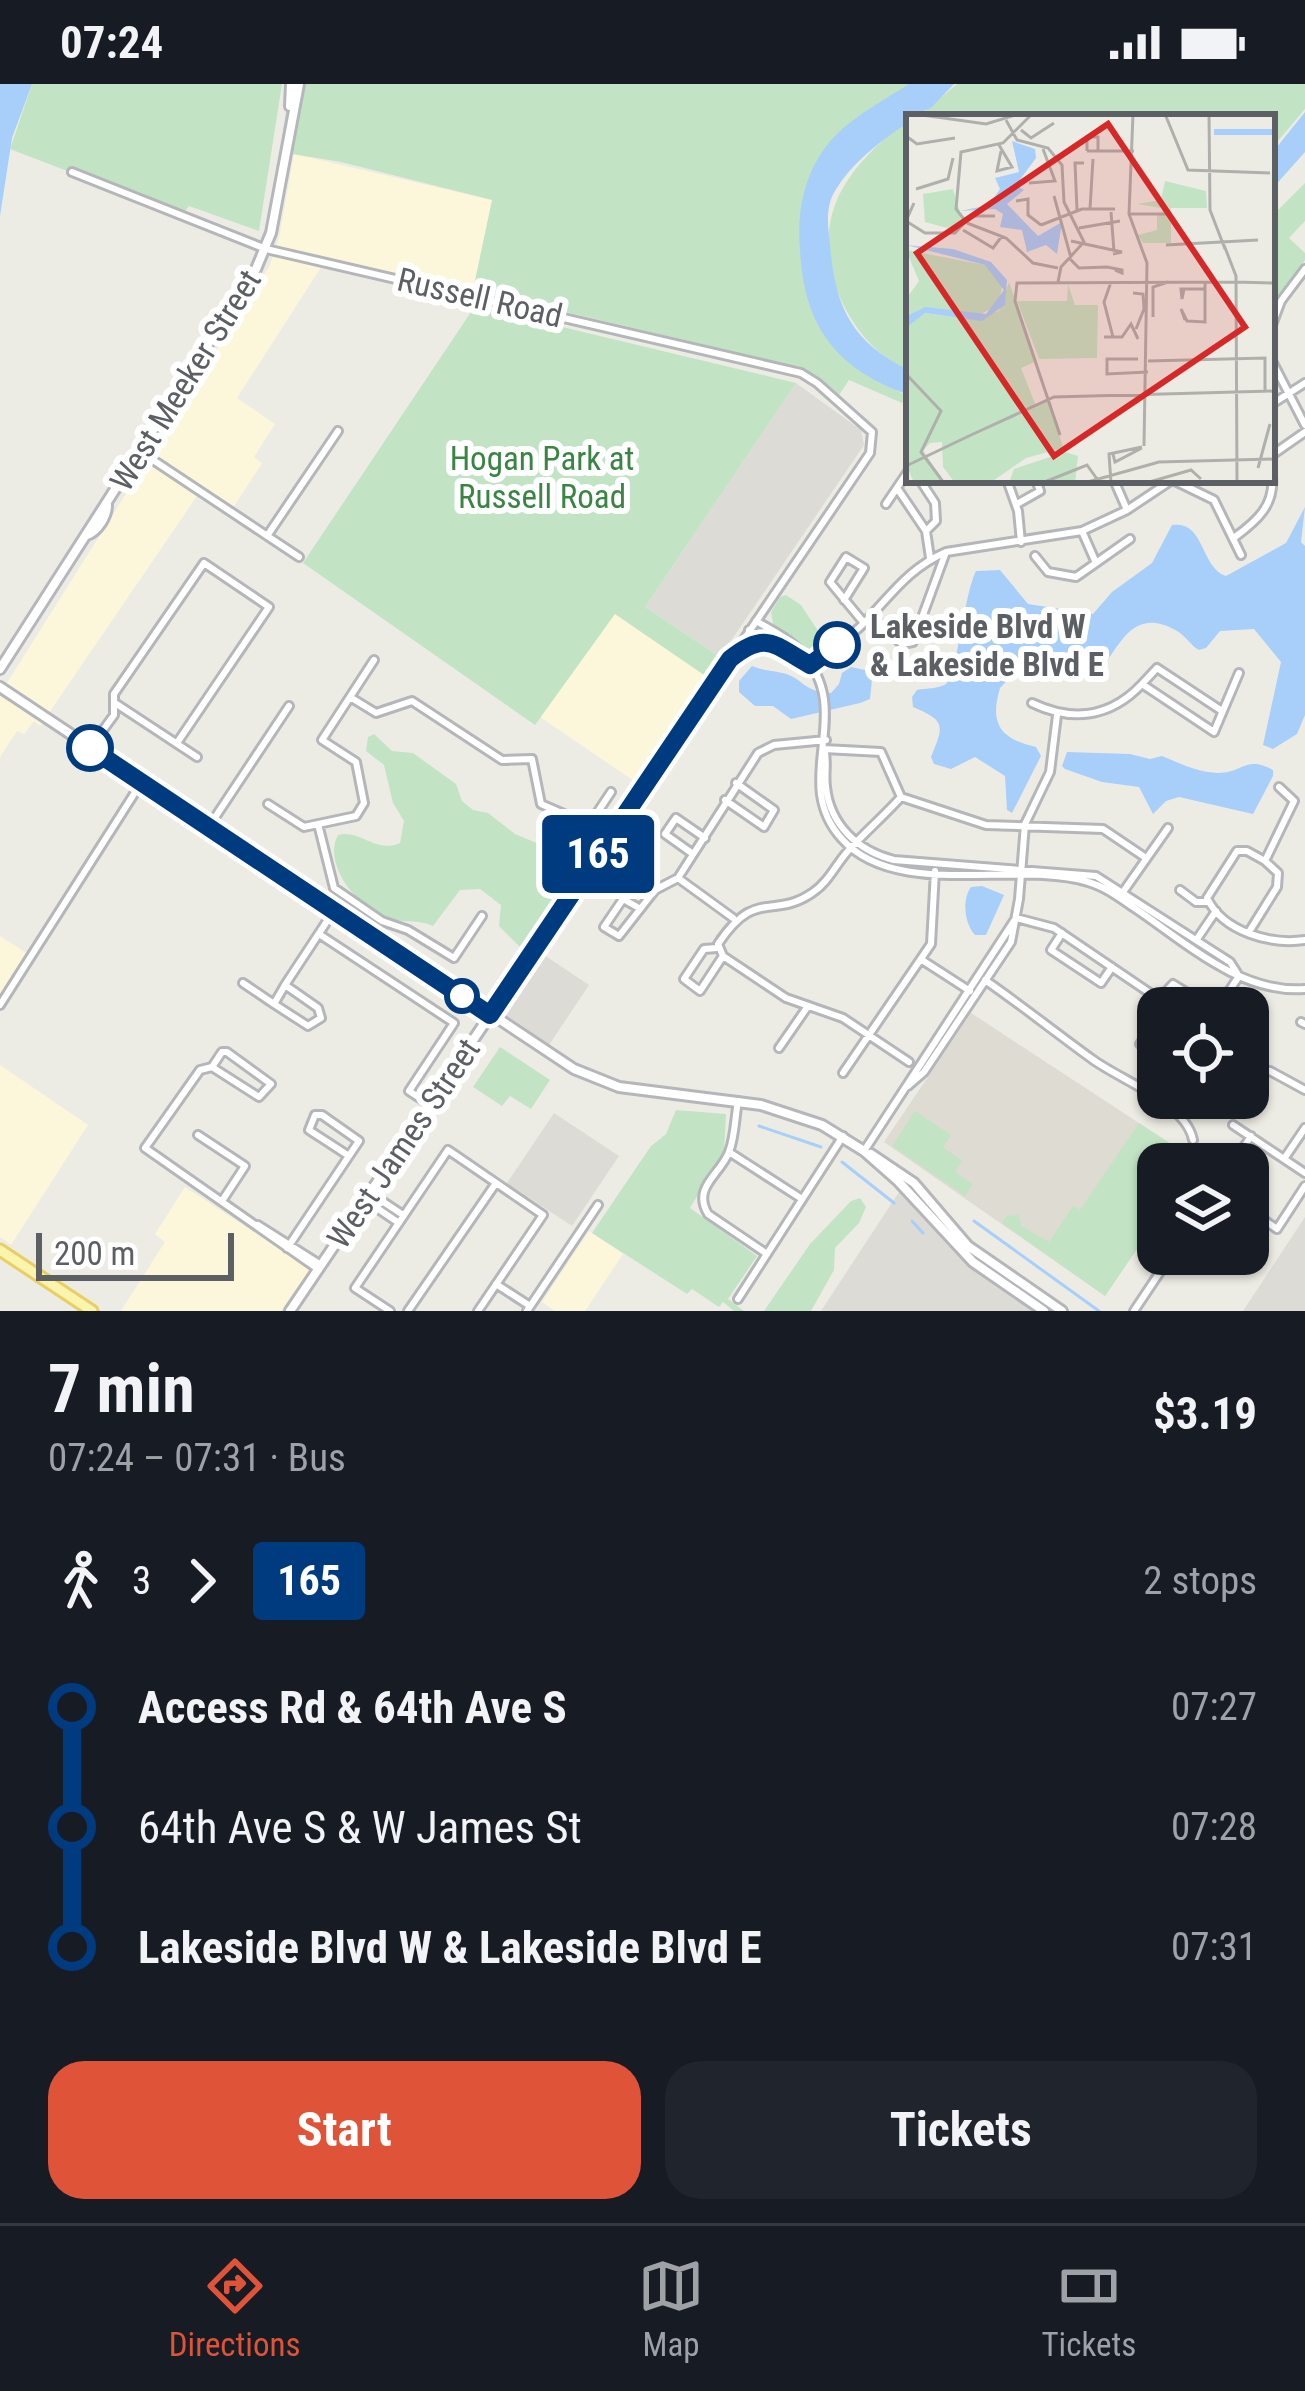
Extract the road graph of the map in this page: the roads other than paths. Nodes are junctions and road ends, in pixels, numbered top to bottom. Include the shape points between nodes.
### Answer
1 (295, 84) edge
2 (72, 172) dead end
3 (266, 248) junction
4 (1305, 269) edge
5 (1275, 308) edge
6 (1275, 367) edge
7 (1305, 383) edge
8 (1287, 392) junction
9 (1275, 402) edge
10 (1305, 428) edge
11 (338, 431) dead end
12 (873, 436) joint
13 (141, 452) junction
14 (1275, 453) edge
15 (906, 474) edge
16 (922, 483) edge
17 (1008, 483) edge
18 (1037, 483) edge
19 (1115, 483) edge
20 (1168, 483) edge
21 (1179, 483) edge
22 (1272, 483) edge
23 (897, 488) junction
24 (886, 504) dead end
25 (1016, 504) junction
26 (1127, 510) junction
27 (926, 531) junction
28 (1082, 531) junction
29 (267, 536) junction
30 (1235, 537) junction
31 (1130, 539) dead end
32 (1022, 542) junction
33 (946, 552) junction
34 (1241, 555) dead end
35 (1035, 556) dead end
36 (299, 557) dead end
37 (931, 558) junction
38 (1096, 563) junction
39 (844, 599) junction
40 (872, 615) junction
41 (756, 621) junction
42 (864, 623) junction
43 (749, 630) junction
44 (765, 641) junction
45 (730, 659) junction
46 (374, 660) dead end
47 (810, 665) junction
48 (0, 669) edge
49 (1239, 673) dead end
50 (1142, 684) junction
51 (0, 686) edge
52 (350, 697) junction
53 (113, 702) junction
54 (1032, 703) dead end
55 (289, 706) dead end
56 (1222, 711) junction
57 (1058, 715) junction
58 (177, 743) junction
59 (825, 745) junction
60 (90, 748) junction
61 (197, 757) dead end
62 (142, 783) junction
63 (736, 783) junction
64 (1279, 787) dead end
65 (611, 792) dead end
66 (901, 797) junction
67 (725, 800) junction
68 (268, 804) dead end
69 (318, 824) junction
70 (1025, 824) junction
71 (208, 828) junction
72 (586, 828) junction
73 (1168, 828) dead end
74 (705, 838) junction
75 (854, 845) junction
76 (598, 853) junction
77 (693, 854) junction
78 (1146, 858) junction
79 (1265, 861) junction
80 (935, 871) junction
81 (1021, 872) junction
82 (677, 878) junction
83 (1180, 890) dead end
84 (1123, 892) junction
85 (1207, 900) junction
86 (639, 908) junction
87 (1216, 911) junction
88 (333, 912) junction
89 (482, 916) dead end
90 (1016, 918) junction
91 (734, 919) junction
92 (382, 921) junction
93 (1249, 932) junction
94 (1062, 933) junction
95 (319, 934) junction
96 (371, 937) junction
97 (1305, 940) edge
98 (1193, 943) junction
99 (720, 952) junction
100 (922, 960) junction
101 (1112, 967) junction
102 (1240, 976) junction
103 (982, 978) junction
104 (243, 983) dead end
105 (285, 985) junction
106 (1140, 987) edge
107 (1231, 987) edge
108 (1305, 989) edge
109 (972, 993) junction
110 (274, 1004) junction
111 (0, 1005) edge
112 (808, 1006) junction
113 (490, 1015) junction
114 (869, 1035) junction
115 (779, 1048) dead end
116 (909, 1062) dead end
117 (212, 1066) junction
118 (1270, 1071) dead end
119 (843, 1073) dead end
120 (1305, 1090) edge
121 (738, 1101) junction
122 (429, 1104) junction
123 (1233, 1125) dead end
124 (1305, 1128) edge
125 (198, 1135) dead end
126 (843, 1136) junction
127 (1251, 1136) junction
128 (1193, 1140) dead end
129 (1246, 1143) edge
130 (864, 1151) junction
131 (729, 1152) junction
132 (349, 1156) junction
133 (1284, 1159) junction
134 (1305, 1173) edge
135 (496, 1183) junction
136 (1305, 1186) edge
137 (367, 1197) junction
138 (803, 1199) junction
139 (222, 1201) junction
140 (598, 1205) dead end
141 (401, 1219) junction
142 (1269, 1223) edge
143 (289, 1246) junction
144 (0, 1250) edge
145 (767, 1254) junction
146 (320, 1267) junction
147 (1158, 1275) edge
148 (496, 1284) junction
149 (738, 1299) dead end
150 (528, 1309) edge
151 (92, 1311) edge
152 (290, 1311) edge
153 (390, 1311) edge
154 (408, 1311) edge
155 (478, 1311) edge
156 (1044, 1311) edge
157 (1062, 1311) edge
158 (1134, 1311) edge

1 - 3 street, West Meeker Street
2 - 3 street, Russell Road
3 - 12 street, Russell Road via 801,373
3 - 13 street, West Meeker Street
4 - 5 street
6 - 8 street
7 - 8 street
8 - 9 street
8 - 10 street
10 - 14 street
11 - 29 street
12 - 41 street, West James Street via 870,453
13 - 29 street
13 - 48 street, West Meeker Street
15 - 23 street
16 - 27 street via 936,512
17 - 25 street
18 - 25 street via 1040,491
19 - 26 street
20 - 26 street
21 - 30 street via 1214,500
22 - 30 street via 1259,519
23 - 24 street
23 - 27 street
25 - 32 street
26 - 28 street
27 - 37 street
28 - 32 street
28 - 38 street
29 - 36 street
30 - 34 street
31 - 38 street
32 - 33 street
33 - 37 street
33 - 40 street via 913,642 902,644
35 - 38 street via 1066,577
37 - 40 street
39 - 39 street via 830,582 846,557 864,568
39 - 42 street
40 - 42 street
41 - 43 street, West James Street
41 - 47 street
42 - 47 street
43 - 44 street
43 - 45 street, West James Street
44 - 45 street
44 - 47 street
45 - 76 street, West James Street
46 - 52 street
47 - 59 street via 827,712
49 - 56 street
50 - 56 street via 1157,668
50 - 56 street via 1214,732
50 - 57 street via 1103,709
51 - 60 street
52 - 69 street via 322,740 356,762 364,803 356,816
52 - 72 street via 376,713 412,701 502,760 532,760 541,804
53 - 58 street
53 - 58 street via 204,563 269,607
53 - 60 street via 114,715
54 - 57 street
55 - 71 street
57 - 70 street via 1050,772
58 - 61 street
59 - 63 street via 765,749
59 - 66 street via 881,752
59 - 75 street via 830,804
60 - 62 street
62 - 71 street
62 - 111 street
63 - 67 street
63 - 67 street via 774,810 764,826
64 - 79 street via 1294,801
65 - 72 street
66 - 70 street via 986,825
66 - 75 street
67 - 74 street
68 - 69 street via 301,826
69 - 92 street via 334,888
70 - 78 street via 1103,829
70 - 81 street
71 - 88 street
72 - 76 street
73 - 78 street
74 - 77 street
74 - 77 street via 676,818 665,834
75 - 80 street via 884,866
75 - 81 street via 894,860
75 - 91 street via 805,898 763,904
76 - 113 street, West James Street
77 - 82 street
78 - 84 street
79 - 85 street via 1237,851
79 - 93 street via 1279,880
80 - 81 street
80 - 100 street via 931,944
81 - 84 street via 1085,873
81 - 90 street
81 - 98 street via 1092,883
82 - 86 street
82 - 91 street
83 - 85 street
84 - 98 street
85 - 87 street
86 - 86 street via 619,936 604,927 623,899
87 - 93 street
87 - 98 street
88 - 95 street
88 - 96 street
89 - 92 street via 454,958
90 - 94 street
90 - 103 street
91 - 99 street
92 - 96 street
93 - 97 street via 1270,942
94 - 101 street
94 - 101 street via 1051,950 1101,983
95 - 105 street
95 - 122 street via 454,1023 409,1091
96 - 113 street
98 - 102 street
99 - 99 street via 700,991 684,979 704,949
99 - 112 street
100 - 109 street
100 - 114 street
101 - 106 street
102 - 107 street
102 - 108 street via 1262,987
103 - 109 street
103 - 128 street via 1159,1099
104 - 110 street
105 - 110 street
105 - 110 street via 321,1018 308,1026
109 - 130 street
112 - 114 street
112 - 115 street
113 - 121 street via 598,1081
113 - 122 street, West James Street
114 - 116 street
114 - 119 street
117 - 117 street via 259,1097 271,1084 227,1052
117 - 139 street via 190,1082 145,1148
118 - 120 street
121 - 126 street via 793,1112
121 - 131 street
122 - 137 street, West James Street
123 - 127 street
124 - 133 street
125 - 139 street via 245,1166
126 - 130 street
126 - 138 street
127 - 129 street
127 - 133 street
130 - 156 street via 973,1262
130 - 157 street via 914,1183 968,1246
131 - 138 street
131 - 145 street via 702,1203
132 - 132 street via 359,1141 315,1115 309,1130
132 - 143 street
133 - 134 street
135 - 141 street via 448,1150
135 - 148 street via 543,1215
135 - 154 street
136 - 142 street via 1277,1229
137 - 141 street
137 - 146 street, West James Street
138 - 145 street
139 - 143 street
140 - 150 street
141 - 153 street via 356,1288
143 - 146 street
144 - 151 main road
145 - 149 street
146 - 152 street, West James Street
147 - 158 street
148 - 150 street
148 - 155 street

